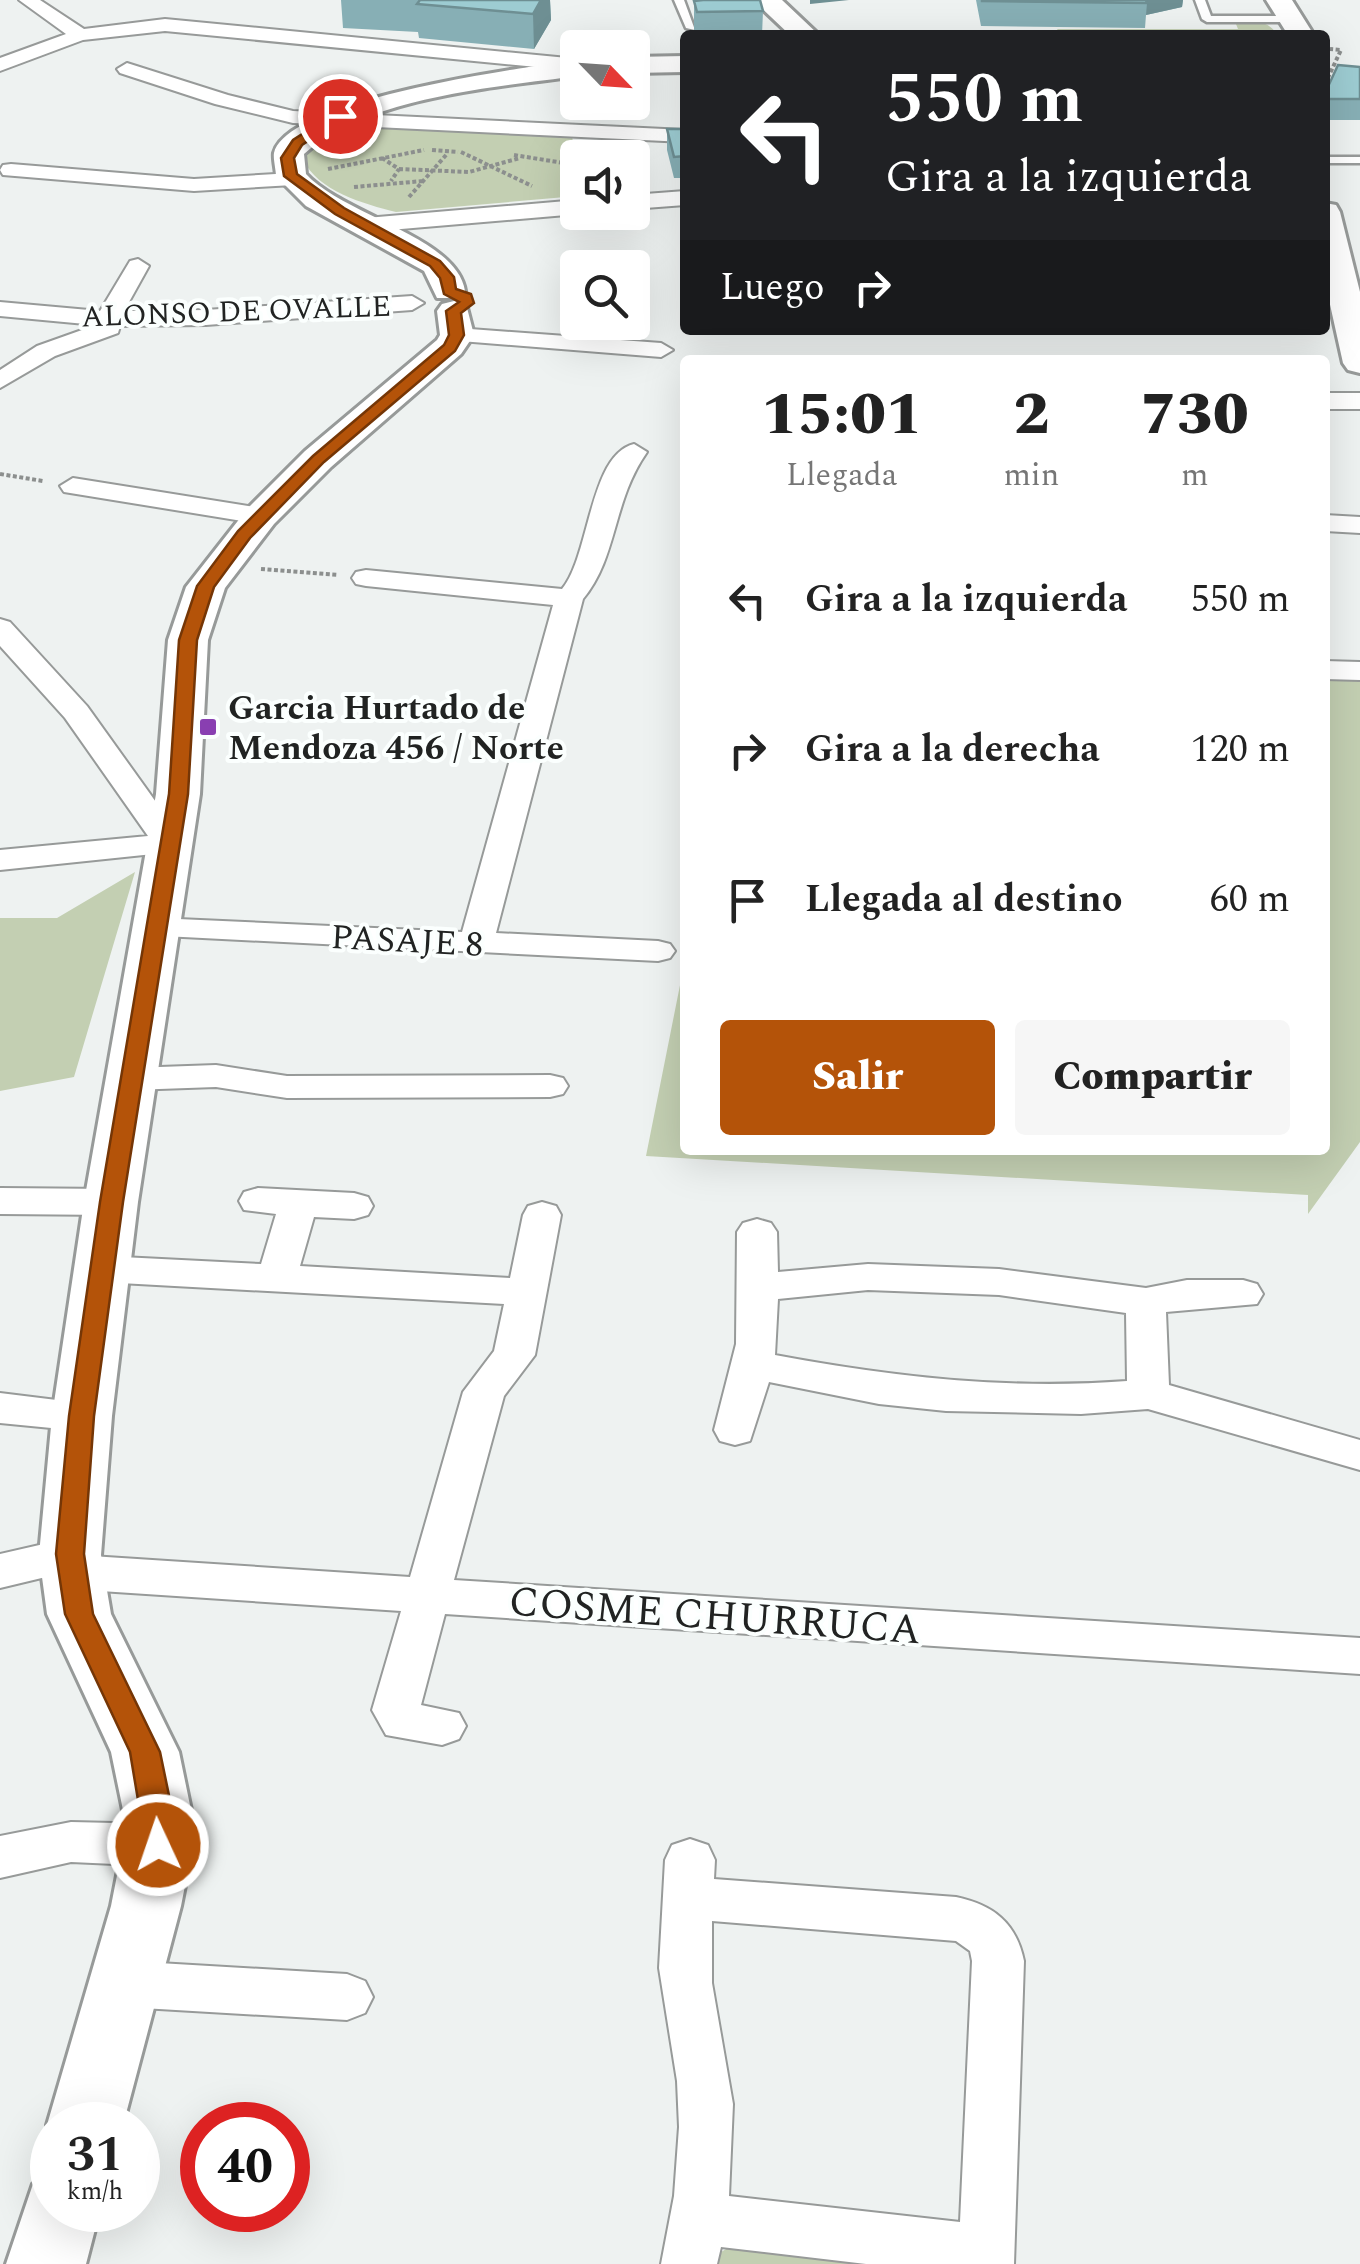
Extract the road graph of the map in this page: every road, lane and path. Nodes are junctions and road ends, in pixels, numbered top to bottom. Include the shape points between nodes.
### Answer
1 (28, 0) edge
2 (679, 0) edge
3 (766, 0) edge
4 (1204, 10) edge
5 (1278, 17) edge
6 (690, 28) dead end
7 (800, 30) edge
8 (80, 35) junction
9 (1330, 49) dead end
10 (680, 64) edge
11 (560, 65) edge
12 (650, 65) edge
13 (0, 66) edge
14 (127, 70) dead end
15 (560, 70) edge
16 (1330, 71) edge
17 (330, 120) junction
18 (680, 136) edge
19 (430, 149) dead end
20 (461, 152) dead end
21 (448, 153) dead end
22 (505, 154) dead end
23 (382, 158) junction
24 (516, 160) dead end
25 (1330, 160) edge
26 (1360, 160) edge
27 (560, 163) edge
28 (494, 168) junction
29 (328, 169) dead end
30 (399, 169) junction
31 (12, 170) dead end
32 (430, 173) junction
33 (293, 179) junction
34 (423, 181) junction
35 (391, 182) junction
36 (349, 188) dead end
37 (541, 190) dead end
38 (680, 198) edge
39 (650, 201) edge
40 (404, 203) dead end
41 (560, 208) edge
42 (366, 225) junction
43 (1339, 265) edge
44 (138, 266) dead end
45 (0, 308) edge
46 (443, 310) junction
47 (106, 320) junction
48 (141, 320) junction
49 (10, 348) edge
50 (661, 350) dead end
51 (1360, 363) edge
52 (1330, 400) edge
53 (1360, 402) edge
54 (634, 452) dead end
55 (0, 474) edge
56 (73, 486) joint
57 (261, 516) junction
58 (1330, 524) edge
59 (1360, 524) edge
60 (220, 566) junction
61 (366, 578) joint
62 (568, 598) junction
63 (7, 645) edge
64 (1330, 670) edge
65 (1360, 671) edge
66 (170, 844) junction
67 (0, 860) edge
68 (156, 928) junction
69 (476, 943) junction
70 (658, 952) dead end
71 (132, 1079) junction
72 (550, 1086) dead end
73 (258, 1201) dead end
74 (0, 1202) edge
75 (111, 1202) junction
76 (299, 1203) junction
77 (354, 1206) dead end
78 (542, 1215) dead end
79 (757, 1232) dead end
80 (102, 1269) junction
81 (276, 1279) junction
82 (760, 1287) junction
83 (527, 1292) junction
84 (1243, 1294) dead end
85 (1146, 1302) junction
86 (754, 1365) junction
87 (1148, 1394) junction
88 (0, 1408) edge
89 (82, 1416) junction
90 (735, 1430) dead end
91 (1360, 1454) edge
92 (70, 1563) junction
93 (0, 1570) edge
94 (425, 1595) junction
95 (1360, 1656) edge
96 (442, 1726) dead end
97 (158, 1845) junction
98 (0, 1857) edge
99 (125, 1984) junction
100 (347, 1998) dead end
101 (92, 2102) edge
102 (55, 2232) edge
103 (695, 2242) edge
104 (986, 2257) edge
105 (46, 2264) edge

1 - 8 street
2 - 6 lane
3 - 7 street
4 - 5 lane
8 - 11 street via 198,25
8 - 13 street
9 - 16 path via 1342,50
10 - 12 street
14 - 17 street via 263,112
15 - 17 street
17 - 18 street
17 - 33 street via 292,150 287,164
19 - 23 path
20 - 28 path
21 - 32 path
22 - 27 path
23 - 29 path
23 - 30 path
24 - 28 path
25 - 26 lane
28 - 32 path
28 - 37 path
30 - 32 path
30 - 35 path
31 - 33 street via 194,185
32 - 34 path
33 - 42 street
34 - 35 path
34 - 40 path
35 - 36 path
38 - 39 street
41 - 42 street
42 - 46 street via 447,277
43 - 51 street
44 - 47 street
45 - 47 street, ALONSO DE OVALLE
46 - 48 street, ALONSO DE OVALLE
46 - 50 street, ALONSO DE OVALLE
46 - 57 street via 450,348
47 - 48 street, ALONSO DE OVALLE
48 - 49 street
52 - 53 street
54 - 62 street via 610,484 585,577
55 - 56 path
56 - 57 street
57 - 60 street
58 - 59 street
60 - 61 path
60 - 66 street via 188,640
61 - 62 street
62 - 69 street
63 - 66 street via 76,712
64 - 65 street
66 - 67 street
66 - 68 street
68 - 69 street, PASAJE 8
68 - 71 street
69 - 70 street, PASAJE 8
71 - 72 street via 216,1076 287,1087
71 - 75 street
73 - 76 street
74 - 75 street
75 - 80 street
76 - 77 street
76 - 81 street
78 - 83 street
79 - 82 street
80 - 81 street
80 - 89 street
81 - 83 street
82 - 85 street via 926,1278
82 - 86 street
83 - 94 street via 514,1355 484,1392
84 - 85 street
85 - 87 street
86 - 87 street via 946,1396
86 - 90 street
87 - 91 street
88 - 89 street
89 - 92 street
92 - 93 street, COSME CHURRUCA
92 - 94 street, COSME CHURRUCA
92 - 97 street via 79,1614 145,1752
94 - 95 street, COSME CHURRUCA
94 - 96 street via 396,1715 403,1722
97 - 98 street via 70,1842
97 - 99 street
99 - 100 street
99 - 101 street
102 - 105 street
103 - 104 street
103 - 104 street via 706,2112 687,1989 689,1880 956,1919 987,1933 998,1962

